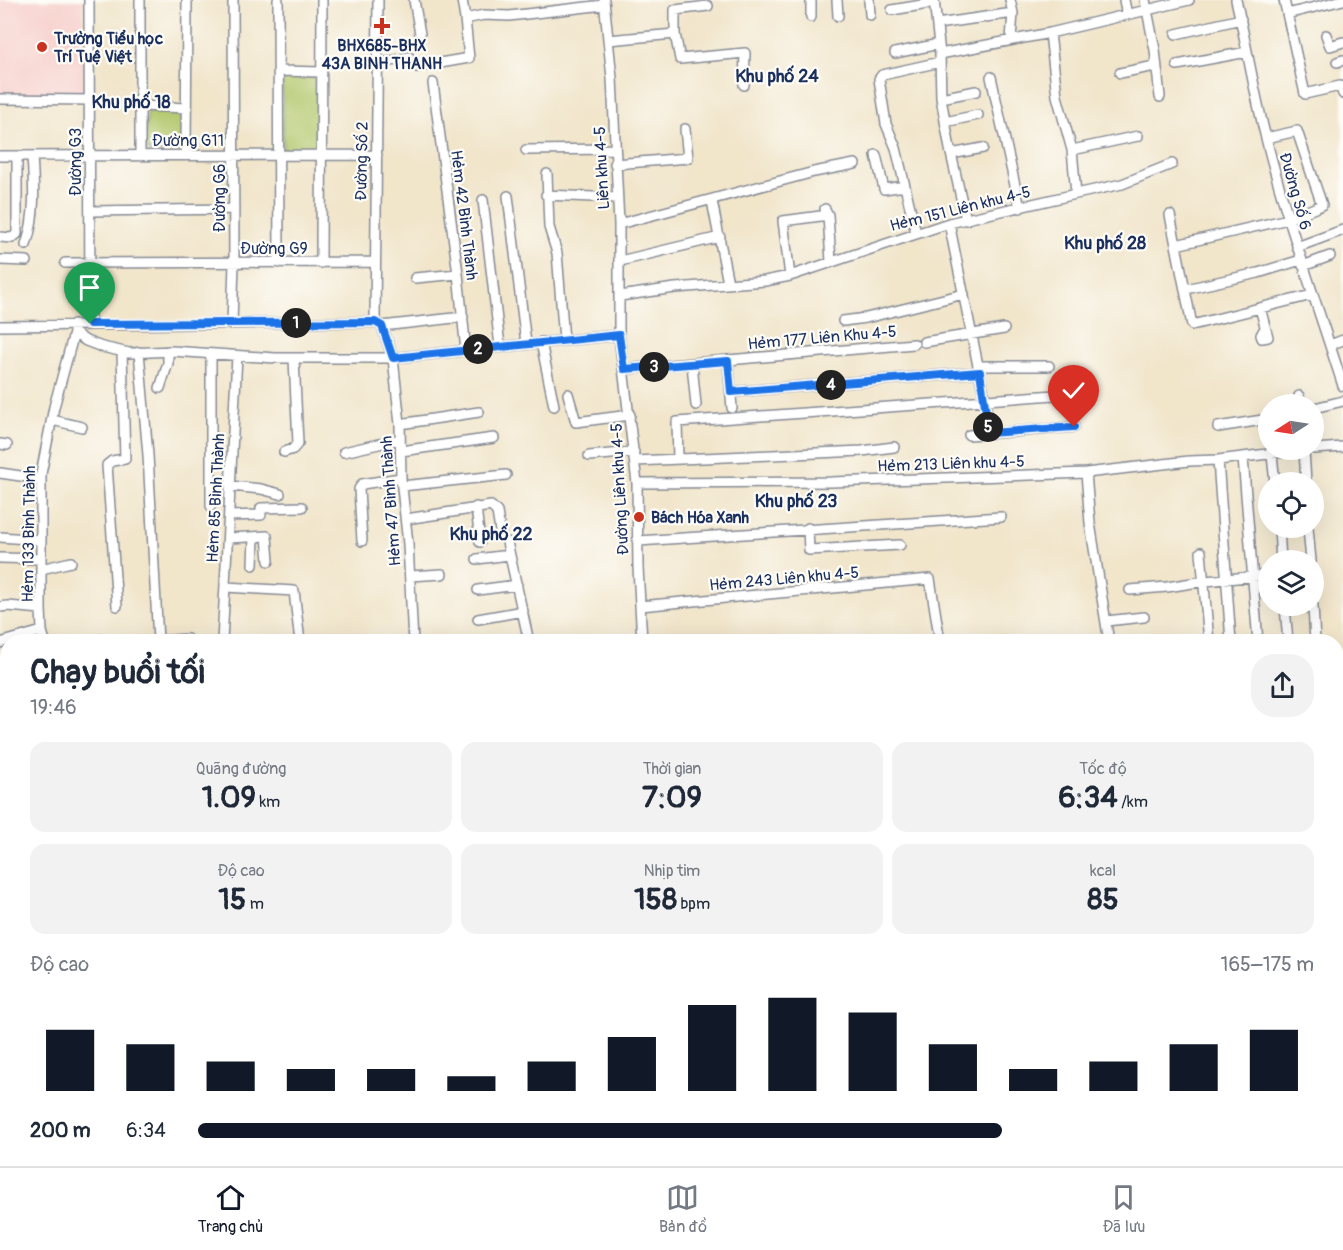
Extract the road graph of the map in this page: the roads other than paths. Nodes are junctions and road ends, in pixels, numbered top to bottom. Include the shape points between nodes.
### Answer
1 (89, 0) edge
2 (140, 0) edge
3 (187, 0) edge
4 (233, 0) edge
5 (278, 0) edge
6 (322, 0) edge
7 (378, 0) edge
8 (414, 0) edge
9 (462, 0) edge
10 (811, 0) edge
11 (837, 0) edge
12 (869, 0) edge
13 (1010, 0) edge
14 (1124, 0) edge
15 (1189, 0) edge
16 (1236, 0) edge
17 (1284, 0) edge
18 (1343, 0) edge
19 (934, 2) edge
20 (604, 3) edge
21 (1146, 5) edge
22 (708, 6) dead end
23 (892, 9) dead end
24 (1013, 13) junction
25 (1287, 14) junction
26 (870, 15) dead end
27 (1127, 15) junction
28 (838, 16) dead end
29 (811, 17) dead end
30 (465, 19) junction
31 (1241, 19) junction
32 (937, 24) junction
33 (1050, 33) junction
34 (420, 34) dead end
35 (675, 34) junction
36 (1176, 34) dead end
37 (1326, 34) dead end
38 (1011, 39) junction
39 (608, 40) junction
40 (1343, 42) edge
41 (1247, 52) junction
42 (894, 53) dead end
43 (940, 53) junction
44 (409, 57) dead end
45 (378, 64) junction
46 (1177, 65) dead end
47 (1155, 66) junction
48 (417, 67) dead end
49 (279, 71) junction
50 (322, 72) junction
51 (1120, 72) dead end
52 (991, 78) dead end
53 (433, 83) dead end
54 (744, 84) dead end
55 (976, 91) dead end
56 (1343, 94) edge
57 (1160, 97) dead end
58 (941, 98) junction
59 (0, 99) edge
60 (90, 100) junction
61 (141, 106) junction
62 (187, 108) junction
63 (978, 115) dead end
64 (945, 122) junction
65 (685, 129) dead end
66 (1138, 136) dead end
67 (1266, 138) junction
68 (983, 148) dead end
69 (615, 149) junction
70 (526, 150) dead end
71 (1072, 150) junction
72 (951, 154) junction
73 (186, 155) junction
74 (234, 155) junction
75 (279, 155) junction
76 (322, 155) junction
77 (377, 155) junction
78 (876, 155) dead end
79 (0, 156) edge
80 (32, 156) junction
81 (91, 156) junction
82 (140, 156) junction
83 (17, 157) junction
84 (615, 164) junction
85 (855, 164) dead end
86 (1172, 164) dead end
87 (547, 174) dead end
88 (905, 186) junction
89 (1076, 194) junction
90 (546, 195) junction
91 (508, 196) dead end
92 (617, 198) junction
93 (483, 200) dead end
94 (712, 201) junction
95 (1020, 208) junction
96 (234, 209) junction
97 (90, 211) junction
98 (1170, 215) dead end
99 (1288, 219) junction
100 (966, 220) junction
101 (949, 223) junction
102 (619, 224) junction
103 (1343, 232) edge
104 (916, 233) junction
105 (0, 237) edge
106 (720, 237) junction
107 (26, 245) dead end
108 (1176, 245) junction
109 (1297, 247) junction
110 (1330, 256) dead end
111 (0, 260) edge
112 (27, 261) dead end
113 (620, 261) junction
114 (375, 262) junction
115 (831, 262) junction
116 (65, 263) dead end
117 (234, 263) junction
118 (279, 263) junction
119 (321, 263) junction
120 (1302, 263) junction
121 (90, 264) junction
122 (458, 274) junction
123 (790, 276) junction
124 (415, 278) dead end
125 (728, 283) junction
126 (1186, 289) junction
127 (964, 294) junction
128 (1312, 295) junction
129 (620, 296) junction
130 (1260, 308) junction
131 (463, 316) junction
132 (843, 321) dead end
133 (90, 324) junction
134 (232, 324) junction
135 (379, 324) junction
136 (0, 326) edge
137 (1265, 328) dead end
138 (74, 329) junction
139 (1004, 329) dead end
140 (972, 333) junction
141 (619, 335) junction
142 (564, 340) junction
143 (1343, 340) edge
144 (541, 342) junction
145 (526, 343) junction
146 (1330, 345) junction
147 (500, 346) junction
148 (168, 351) junction
149 (466, 351) junction
150 (122, 352) junction
151 (139, 352) junction
152 (210, 354) junction
153 (237, 356) junction
154 (393, 358) junction
155 (294, 359) junction
156 (728, 361) junction
157 (692, 364) junction
158 (1049, 366) dead end
159 (624, 369) junction
160 (979, 369) junction
161 (1343, 386) edge
162 (160, 388) dead end
163 (731, 392) junction
164 (568, 394) dead end
165 (1069, 394) dead end
166 (985, 400) junction
167 (1343, 401) edge
168 (696, 405) dead end
169 (554, 406) dead end
170 (1324, 406) edge
171 (732, 408) dead end
172 (479, 412) dead end
173 (630, 415) junction
174 (52, 420) junction
175 (1258, 421) edge
176 (400, 424) junction
177 (82, 427) dead end
178 (1074, 427) dead end
179 (1218, 427) dead end
180 (989, 433) junction
181 (969, 435) dead end
182 (494, 438) dead end
183 (400, 439) junction
184 (894, 447) dead end
185 (1343, 447) edge
186 (1324, 448) edge
187 (401, 451) junction
188 (284, 452) dead end
189 (344, 452) dead end
190 (589, 456) dead end
191 (635, 456) junction
192 (1258, 456) edge
193 (1243, 458) junction
194 (678, 459) junction
195 (1218, 460) junction
196 (1086, 472) junction
197 (0, 473) edge
198 (506, 475) dead end
199 (41, 479) junction
200 (401, 482) junction
201 (637, 483) junction
202 (231, 486) junction
203 (280, 494) dead end
204 (211, 506) dead end
205 (303, 507) dead end
206 (476, 507) junction
207 (261, 515) junction
208 (230, 516) junction
209 (1001, 517) dead end
210 (406, 519) junction
211 (808, 528) junction
212 (0, 537) edge
213 (258, 537) junction
214 (228, 538) junction
215 (41, 540) junction
216 (362, 541) dead end
217 (638, 541) junction
218 (480, 542) dead end
219 (900, 545) dead end
220 (1201, 552) dead end
221 (509, 555) junction
222 (0, 558) edge
223 (477, 559) dead end
224 (269, 561) dead end
225 (72, 562) dead end
226 (41, 564) junction
227 (253, 566) dead end
228 (442, 574) dead end
229 (410, 576) junction
230 (1258, 576) edge
231 (1252, 577) junction
232 (1226, 578) junction
233 (1203, 581) junction
234 (517, 585) junction
235 (226, 587) junction
236 (477, 590) dead end
237 (1130, 590) dead end
238 (117, 606) dead end
239 (640, 606) junction
240 (0, 607) edge
241 (41, 609) junction
242 (523, 611) junction
243 (1286, 616) edge
244 (1314, 616) edge
245 (1144, 617) dead end
246 (478, 619) dead end
247 (1106, 621) junction
248 (42, 630) junction
249 (29, 634) edge
250 (43, 634) edge
251 (158, 634) edge
252 (223, 634) edge
253 (299, 634) edge
254 (413, 634) edge
255 (527, 634) edge
256 (642, 634) edge
257 (939, 634) edge
258 (1107, 634) edge
259 (1208, 634) edge
260 (1230, 634) edge
261 (1257, 634) edge
262 (1287, 634) edge
263 (1315, 634) edge

1 - 60 street, Đường G3
2 - 61 street
3 - 62 street
4 - 74 street, Đường G6
5 - 49 street
6 - 50 street
7 - 45 street, Đường Số 2
8 - 34 street
9 - 30 street
10 - 29 street
11 - 28 street
12 - 26 street
13 - 24 street
14 - 27 street
15 - 21 street
16 - 31 street, Đường Số 6
17 - 25 street
18 - 25 street
19 - 23 street
19 - 32 street
20 - 30 street
20 - 39 street, Liên khu 4-5
21 - 27 street
21 - 47 street
22 - 35 street via 675,10
24 - 32 street
24 - 38 street
25 - 56 street via 1305,94 1340,86
27 - 33 street
30 - 48 street via 469,58
31 - 36 street
31 - 41 street, Đường Số 6
32 - 43 street
33 - 38 street
33 - 71 street via 1057,96
35 - 39 street
35 - 54 street via 680,59 745,53
37 - 40 street via 1330,46
38 - 43 street
39 - 69 street, Liên khu 4-5
41 - 46 street
41 - 67 street, Đường Số 6
42 - 43 street
43 - 58 street
43 - 88 street via 879,79 886,124
44 - 45 street
45 - 77 street, Đường Số 2
47 - 51 street
47 - 57 street
49 - 50 street
49 - 75 street
50 - 76 street
52 - 95 street
53 - 122 street, Hẻm 42 Bình Thành
55 - 58 street
58 - 64 street
59 - 60 street
60 - 81 street, Đường G3
61 - 62 street
61 - 82 street
62 - 73 street
63 - 64 street
64 - 72 street
65 - 84 street via 688,158
66 - 71 street
67 - 99 street, Đường Số 6
67 - 99 street via 1297,131 1322,205
68 - 72 street
69 - 70 street
69 - 84 street, Liên khu 4-5
71 - 89 street
72 - 100 street
73 - 74 street, Đường G11
73 - 82 street, Đường G11
74 - 75 street, Đường G11
74 - 96 street, Đường G6
75 - 76 street, Đường G11
75 - 118 street
76 - 77 street, Đường G11
76 - 119 street
77 - 114 street, Đường Số 2
78 - 88 street via 884,189
79 - 83 street, Đường G11
80 - 81 street, Đường G11
80 - 83 street, Đường G11
80 - 107 street via 31,231
81 - 82 street, Đường G11
81 - 97 street, Đường G3
83 - 105 street via 17,234 12,238
84 - 92 street, Liên khu 4-5
85 - 94 street
86 - 89 street, Hẻm 151 Liên khu 4-5 via 1122,184
87 - 90 street
88 - 104 street
89 - 95 street, Hẻm 151 Liên khu 4-5
90 - 92 street
90 - 142 street via 549,227 557,253
91 - 145 street
92 - 102 street, Liên khu 4-5
93 - 147 street
94 - 102 street
94 - 106 street
95 - 100 street, Hẻm 151 Liên khu 4-5
96 - 97 street
96 - 117 street, Đường G6
97 - 121 street, Đường G3
98 - 108 street
99 - 108 street
99 - 109 street, Đường Số 6
100 - 101 street, Hẻm 151 Liên khu 4-5
101 - 104 street, Hẻm 151 Liên khu 4-5
101 - 127 street
102 - 113 street, Liên khu 4-5
103 - 109 street
104 - 115 street, Hẻm 151 Liên khu 4-5
106 - 113 street
106 - 125 street
108 - 126 street
109 - 120 street, Đường Số 6
110 - 120 street
111 - 112 street
113 - 129 street, Liên khu 4-5
114 - 119 street, Đường G9
114 - 135 street, Đường Số 2
115 - 123 street, Hẻm 151 Liên khu 4-5
115 - 123 street via 826,212 783,221
116 - 121 street, Đường G9
117 - 118 street, Đường G9
117 - 121 street, Đường G9
117 - 134 street, Đường G6
118 - 119 street, Đường G9
120 - 126 street
120 - 128 street, Đường Số 6
121 - 133 street, Đường G3
122 - 124 street
122 - 131 street, Hẻm 42 Bình Thành
123 - 125 street, Hẻm 151 Liên khu 4-5
125 - 129 street, Hẻm 151 Liên khu 4-5
126 - 130 street via 1197,324
127 - 132 street
127 - 140 street
128 - 130 street
128 - 146 street, Đường Số 6
129 - 141 street, Liên khu 4-5
130 - 137 street
131 - 135 street
131 - 149 street, Hẻm 42 Bình Thành
133 - 134 street
133 - 138 street
134 - 135 street
135 - 154 street, Hẻm 47 Bình Thành
136 - 138 street
138 - 150 street via 86,341
138 - 174 street, Hẻm 133 Bình Thành
139 - 140 street, Hẻm 177 Liên Khu 4-5
140 - 156 street, Hẻm 177 Liên Khu 4-5 via 919,343
140 - 160 street
141 - 142 street
141 - 159 street, Đường Liên khu 4-5
142 - 144 street
143 - 146 street
144 - 145 street
144 - 169 street
145 - 147 street
146 - 161 street, Đường Số 6
147 - 149 street
148 - 151 street
148 - 152 street
148 - 162 street
149 - 154 street
150 - 151 street
150 - 238 street via 125,459 107,465
151 - 251 street
152 - 153 street
152 - 204 street
153 - 155 street
153 - 202 street, Hẻm 85 Bình Thành
154 - 155 street
154 - 176 street, Hẻm 47 Bình Thành
155 - 188 street via 298,443
156 - 157 street, Hẻm 177 Liên Khu 4-5
156 - 163 street
157 - 159 street, Hẻm 177 Liên Khu 4-5
157 - 168 street
158 - 160 street
159 - 173 street, Đường Liên khu 4-5
160 - 163 street
160 - 166 street
163 - 171 street
164 - 173 street via 576,422
165 - 166 street
166 - 180 street
166 - 194 street via 676,422
167 - 170 street
172 - 176 street
173 - 191 street, Đường Liên khu 4-5
174 - 177 street
174 - 199 street, Hẻm 133 Bình Thành
175 - 179 street
176 - 183 street, Hẻm 47 Bình Thành
178 - 180 street
180 - 181 street
182 - 187 street
183 - 187 street, Hẻm 47 Bình Thành
183 - 189 street
184 - 194 street
185 - 186 street
187 - 200 street, Hẻm 47 Bình Thành
190 - 191 street
191 - 194 street
191 - 201 street, Đường Liên khu 4-5
192 - 193 street, Hẻm 213 Liên khu 4-5
193 - 195 street, Hẻm 213 Liên khu 4-5
193 - 231 street
195 - 196 street, Hẻm 213 Liên khu 4-5
195 - 232 street
196 - 201 street, Hẻm 213 Liên khu 4-5 via 831,482
196 - 247 street
197 - 199 street
198 - 200 street
199 - 215 street, Hẻm 133 Bình Thành
200 - 210 street, Hẻm 47 Bình Thành
200 - 216 street via 362,484
201 - 217 street, Đường Liên khu 4-5
202 - 203 street
202 - 208 street, Hẻm 85 Bình Thành
205 - 207 street via 261,508
206 - 210 street
206 - 218 street
206 - 221 street via 491,506 497,512
207 - 208 street
207 - 213 street
208 - 214 street, Hẻm 85 Bình Thành
209 - 211 street
210 - 229 street, Hẻm 47 Bình Thành
211 - 217 street
211 - 219 street via 809,550
212 - 215 street
213 - 214 street
213 - 224 street via 267,536
213 - 227 street
214 - 235 street, Hẻm 85 Bình Thành
215 - 226 street, Hẻm 133 Bình Thành
217 - 239 street, Đường Liên khu 4-5
220 - 233 street
221 - 223 street
221 - 234 street
222 - 226 street
225 - 226 street
226 - 241 street, Hẻm 133 Bình Thành
228 - 229 street
229 - 254 street, Hẻm 47 Bình Thành
230 - 231 street
231 - 232 street
231 - 261 street
232 - 233 street
232 - 260 street
233 - 237 street
233 - 259 street
234 - 236 street
234 - 242 street
235 - 252 street, Hẻm 85 Bình Thành
235 - 253 street via 294,591
239 - 256 street, Đường Liên khu 4-5
239 - 257 street, Hẻm 243 Liên khu 4-5 via 930,579
240 - 241 street
241 - 248 street, Hẻm 133 Bình Thành
242 - 246 street
242 - 255 street
243 - 262 street
244 - 263 street
245 - 247 street
247 - 258 street
248 - 249 street
248 - 250 street, Hẻm 133 Bình Thành

